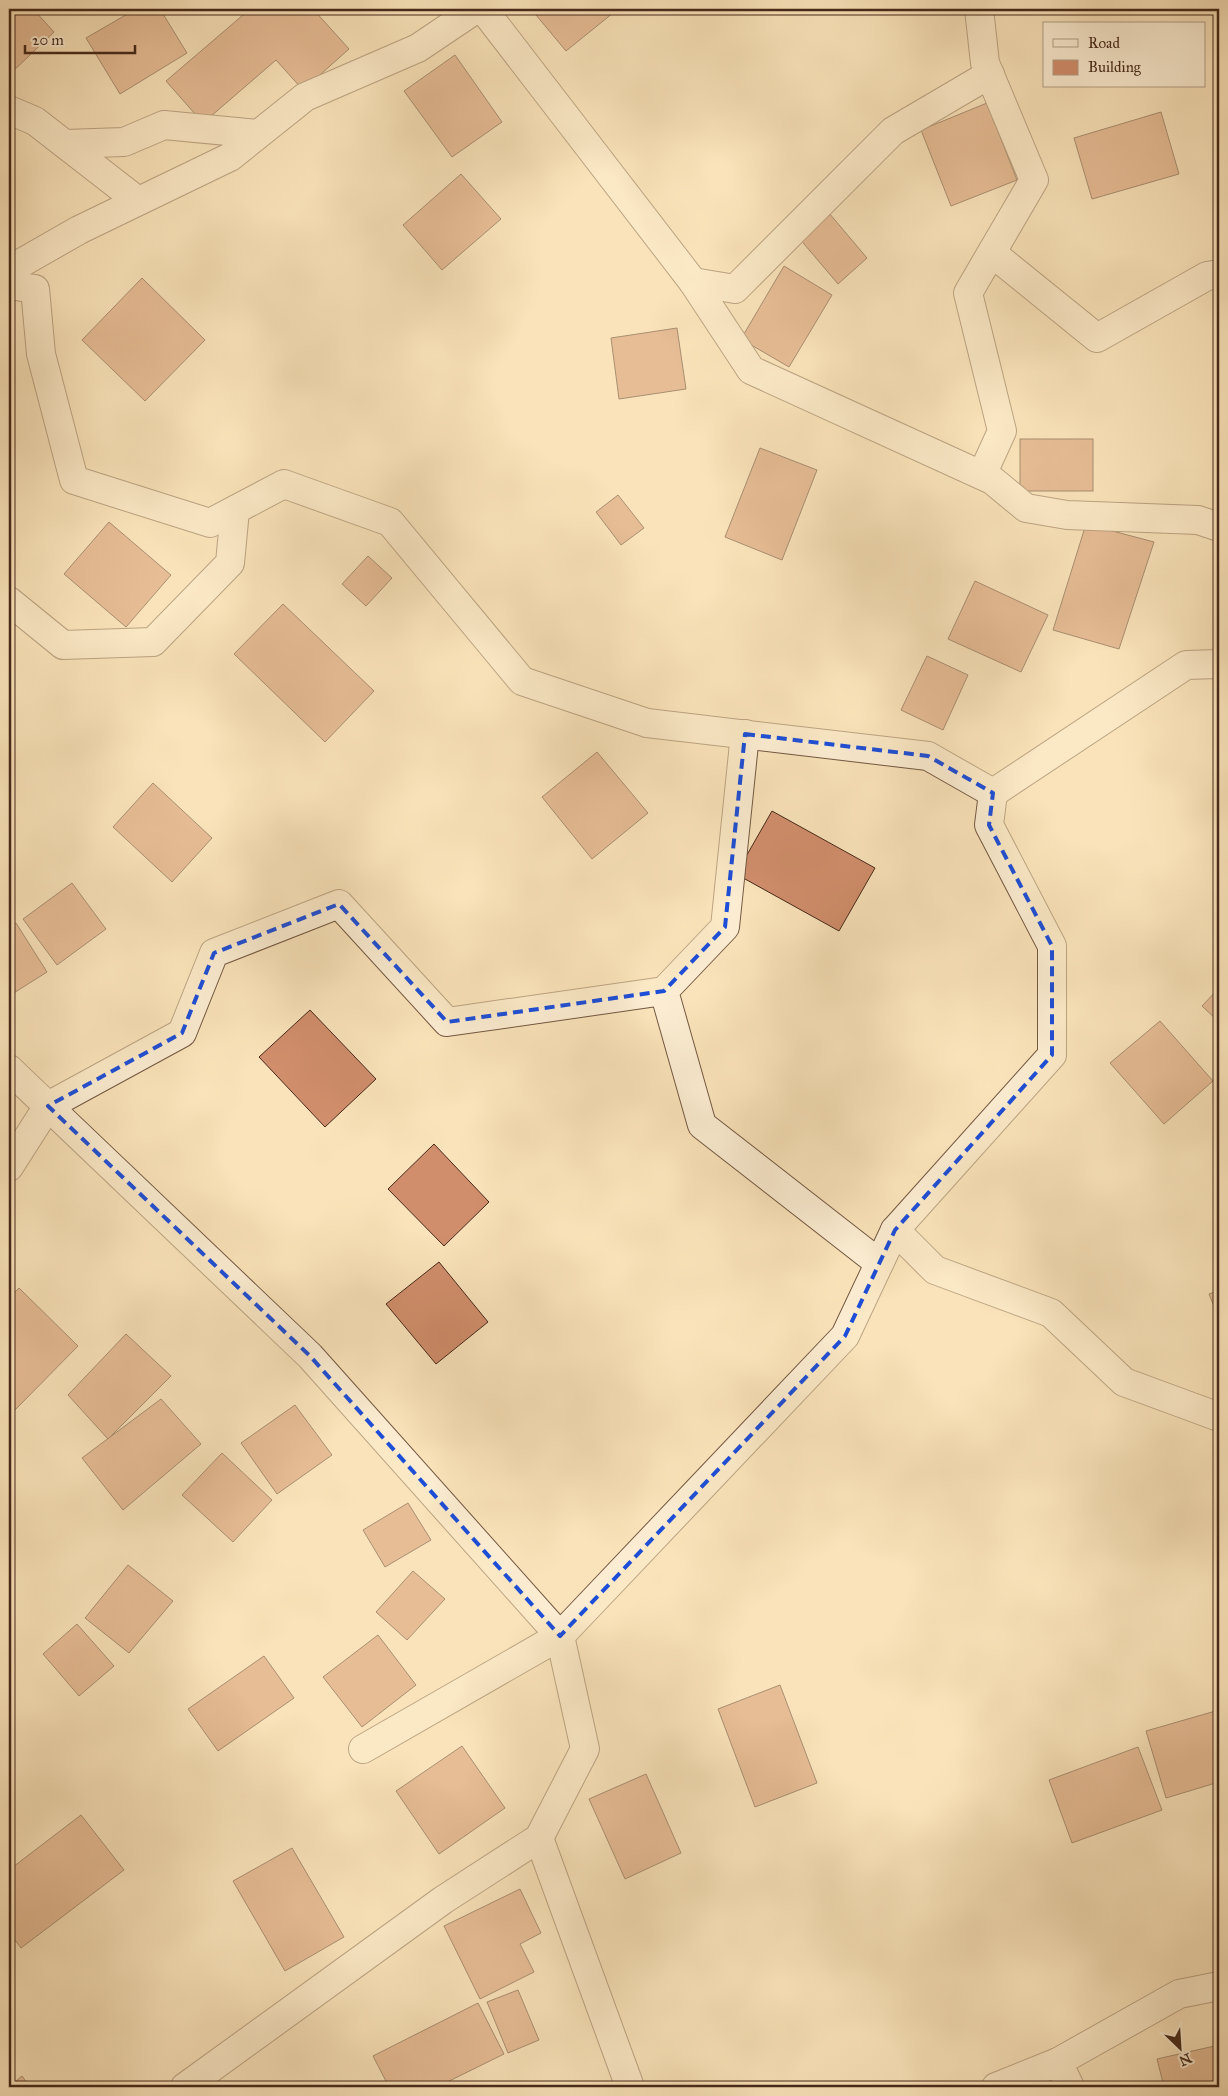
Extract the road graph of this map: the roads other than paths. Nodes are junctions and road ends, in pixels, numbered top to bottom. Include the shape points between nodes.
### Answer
1 (476, 9) edge
2 (483, 9) edge
3 (978, 9) edge
4 (990, 74) junction
5 (9, 110) edge
6 (258, 134) junction
7 (65, 144) junction
8 (138, 201) junction
9 (992, 253) junction
10 (9, 270) edge
11 (1219, 274) edge
12 (693, 282) junction
13 (9, 285) edge
14 (982, 475) junction
15 (235, 510) junction
16 (1219, 527) edge
17 (9, 601) edge
18 (1219, 664) edge
19 (745, 734) junction
20 (993, 793) junction
21 (664, 991) junction
22 (9, 1069) edge
23 (48, 1106) junction
24 (9, 1168) edge
25 (895, 1230) junction
26 (879, 1263) junction
27 (1219, 1417) edge
28 (560, 1636) junction
29 (363, 1749) dead end
30 (538, 1838) junction
31 (1219, 1986) edge
32 (1058, 2062) junction
33 (185, 2087) edge
34 (630, 2087) edge
35 (996, 2087) edge
36 (1070, 2087) edge

1 - 6 street via 418,48 304,97
2 - 12 street
3 - 4 street via 985,63
4 - 9 street via 1034,180
4 - 12 street via 892,131 734,288
5 - 7 street via 35,121
6 - 7 street via 164,125 124,142
6 - 8 street via 230,157
7 - 8 street
8 - 10 street
9 - 11 street via 1097,338 1207,276
9 - 14 street via 968,293 1002,431
12 - 14 street via 751,370
13 - 15 street via 35,289 41,354 74,480 210,524
14 - 16 street via 1026,508 1067,515 1198,520
15 - 17 street via 230,563 153,642 63,645
15 - 19 street via 284,484 390,522 522,681 647,723
18 - 20 street via 1186,665
19 - 20 street via 928,756
19 - 21 street via 725,927
20 - 25 street via 989,824 1052,946 1052,1054
21 - 23 street via 447,1022 339,904 214,953 182,1033
21 - 26 street via 702,1125
22 - 23 street
23 - 24 street
23 - 28 street via 310,1356
25 - 26 street
25 - 27 street via 935,1270 1051,1313 1124,1382
26 - 28 street via 845,1336
28 - 29 street
28 - 30 street via 585,1749
30 - 33 street via 443,1900
30 - 34 street
31 - 32 street via 1179,1994
32 - 35 street
32 - 36 street

